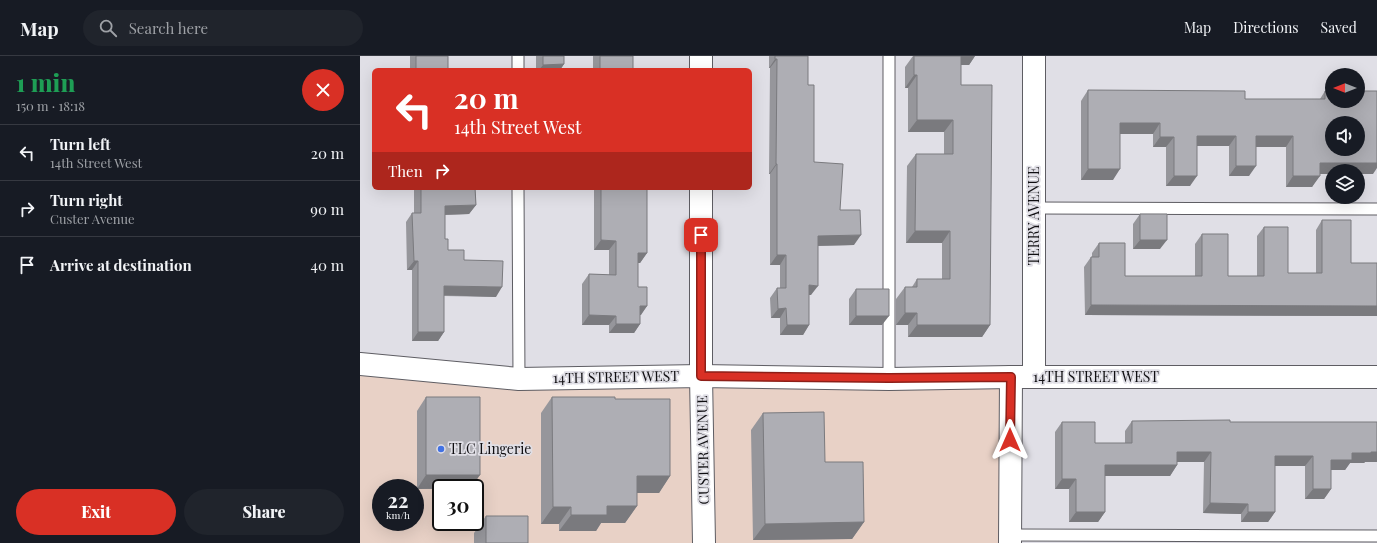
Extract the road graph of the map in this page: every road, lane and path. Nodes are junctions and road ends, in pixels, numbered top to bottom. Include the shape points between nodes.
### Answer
1 (518, 56) edge
2 (701, 56) edge
3 (889, 56) edge
4 (1034, 56) edge
5 (518, 68) edge
6 (701, 68) edge
7 (518, 190) edge
8 (701, 190) edge
9 (1034, 208) junction
10 (1377, 209) edge
11 (360, 364) edge
12 (701, 376) junction
13 (1011, 377) junction
14 (1034, 377) junction
15 (1377, 377) edge
16 (889, 378) junction
17 (520, 379) junction
18 (1377, 536) edge
19 (1010, 539) edge
20 (704, 543) edge

1 - 5 lane
2 - 6 street
3 - 16 lane
4 - 9 street, TERRY AVENUE
7 - 17 lane
8 - 12 street, CUSTER AVENUE
9 - 10 lane
9 - 14 street, TERRY AVENUE
11 - 17 street, 14TH STREET WEST
12 - 16 street, 14TH STREET WEST
12 - 17 street, 14TH STREET WEST
12 - 20 street, CUSTER AVENUE
13 - 14 street, 14TH STREET WEST
13 - 16 street, 14TH STREET WEST
13 - 19 street
14 - 15 street, 14TH STREET WEST
18 - 19 lane

